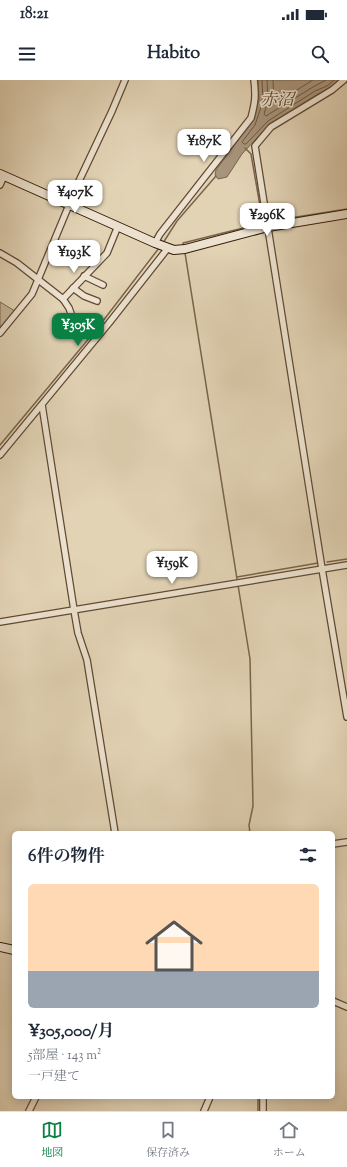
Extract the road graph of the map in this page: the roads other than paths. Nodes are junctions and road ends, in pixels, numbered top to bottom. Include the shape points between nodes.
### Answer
1 (125, 80) edge
2 (254, 80) edge
3 (344, 80) edge
4 (2, 175) edge
5 (0, 185) edge
6 (70, 205) junction
7 (347, 214) edge
8 (118, 226) junction
9 (268, 227) junction
10 (162, 246) junction
11 (0, 253) edge
12 (84, 276) junction
13 (38, 279) junction
14 (103, 286) dead end
15 (73, 288) junction
16 (63, 299) junction
17 (97, 301) dead end
18 (74, 322) dead end
19 (0, 333) edge
20 (42, 405) junction
21 (0, 455) edge
22 (347, 565) edge
23 (322, 569) junction
24 (74, 610) junction
25 (0, 622) edge
26 (347, 717) edge
27 (115, 831) edge
28 (347, 842) edge
29 (335, 844) edge
30 (0, 948) edge
31 (12, 950) edge
32 (335, 1002) edge
33 (347, 1007) edge
34 (35, 1099) edge
35 (209, 1099) edge
36 (263, 1099) edge
37 (29, 1111) edge
38 (204, 1111) edge
39 (263, 1111) edge

1 - 6 street
2 - 10 street via 256,94 251,118 160,234
3 - 9 street via 271,127 255,146
4 - 5 street
4 - 6 street
6 - 8 street
6 - 13 street
7 - 9 street
8 - 10 street
8 - 12 street via 107,253
9 - 10 street via 183,249 174,250
9 - 23 street
10 - 20 street via 109,323
11 - 13 street
12 - 14 street
12 - 15 street
13 - 16 street
13 - 19 street via 32,294
15 - 16 street
15 - 17 street
16 - 18 street
20 - 21 street
20 - 24 street
22 - 23 street
23 - 24 street
23 - 26 street
24 - 25 street
24 - 27 street via 87,660
28 - 29 street
30 - 31 street
32 - 33 street
34 - 37 street
35 - 38 street
36 - 39 street

